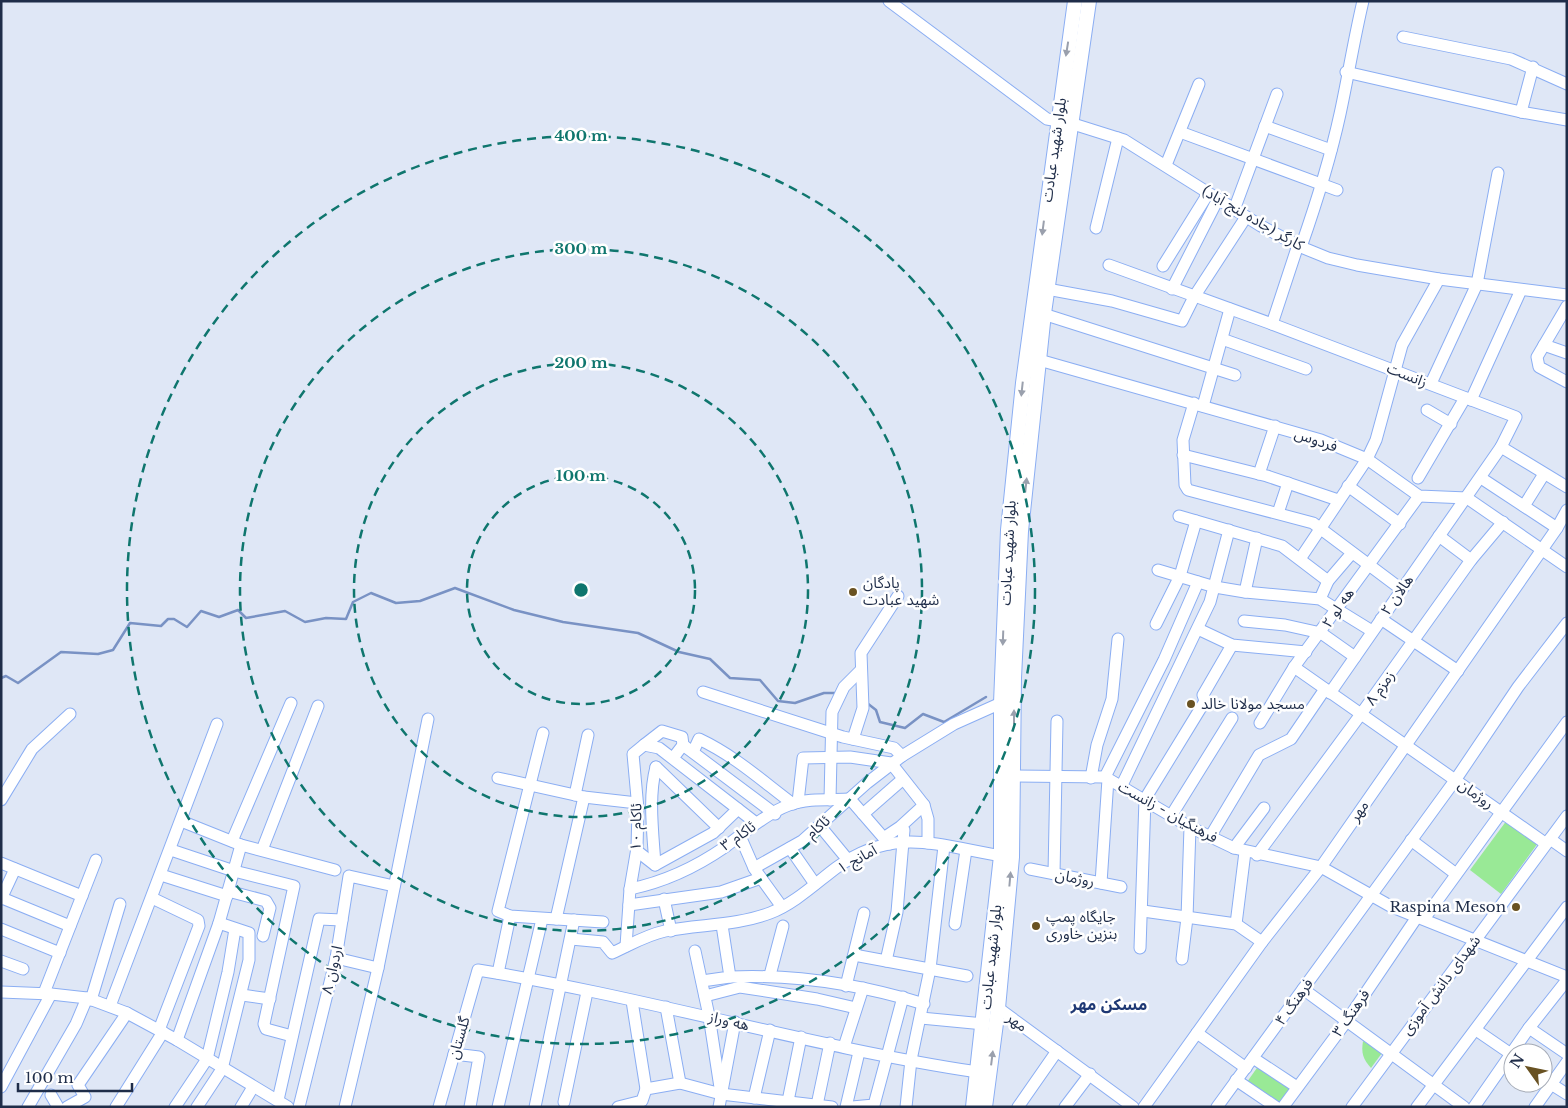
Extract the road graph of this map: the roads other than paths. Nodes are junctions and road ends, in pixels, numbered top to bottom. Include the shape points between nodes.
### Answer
1 (888, 1) edge
2 (1075, 1) edge
3 (1088, 1) edge
4 (1363, 1) edge
5 (1403, 37) dead end
6 (1533, 67) junction
7 (1346, 72) junction
8 (1200, 84) dead end
9 (1567, 84) edge
10 (1277, 94) dead end
11 (1521, 112) junction
12 (1567, 120) edge
13 (1064, 122) junction
14 (1265, 126) junction
15 (1180, 132) junction
16 (1118, 138) junction
17 (1331, 150) junction
18 (1253, 159) junction
19 (1166, 165) junction
20 (1498, 173) dead end
21 (1322, 185) junction
22 (1337, 190) dead end
23 (1212, 198) junction
24 (1234, 210) junction
25 (1246, 217) junction
26 (1096, 228) dead end
27 (1300, 246) junction
28 (1109, 265) dead end
29 (1164, 266) dead end
30 (1439, 279) junction
31 (1477, 284) junction
32 (1047, 289) junction
33 (1172, 289) junction
34 (1521, 290) junction
35 (1567, 295) edge
36 (1194, 297) junction
37 (1567, 306) edge
38 (1230, 310) junction
39 (1038, 312) junction
40 (1272, 324) junction
41 (1222, 339) junction
42 (1544, 345) junction
43 (1567, 353) edge
44 (1033, 359) junction
45 (1214, 368) junction
46 (1306, 369) dead end
47 (1394, 370) junction
48 (1235, 375) dead end
49 (1433, 379) dead end
50 (1567, 382) edge
51 (1468, 399) junction
52 (1199, 404) junction
53 (1427, 410) dead end
54 (1451, 424) junction
55 (1275, 426) junction
56 (1501, 447) junction
57 (1184, 455) junction
58 (1367, 459) junction
59 (1259, 474) junction
60 (1544, 474) junction
61 (1418, 478) dead end
62 (1480, 478) junction
63 (1288, 483) junction
64 (1348, 486) junction
65 (1567, 487) edge
66 (1419, 496) junction
67 (1467, 498) junction
68 (1338, 500) junction
69 (1524, 506) junction
70 (1567, 510) edge
71 (1278, 513) junction
72 (1179, 516) dead end
73 (1196, 520) junction
74 (1502, 522) junction
75 (1400, 524) junction
76 (1557, 528) junction
77 (1321, 529) junction
78 (1015, 530) junction
79 (1229, 530) junction
80 (1439, 536) junction
81 (1257, 538) junction
82 (1542, 549) junction
83 (1352, 553) junction
84 (1300, 559) junction
85 (1470, 560) junction
86 (1368, 566) junction
87 (1567, 567) edge
88 (1158, 570) dead end
89 (1180, 576) junction
90 (1328, 581) junction
91 (1198, 582) junction
92 (1215, 587) junction
93 (1401, 589) junction
94 (1245, 592) junction
95 (898, 596) dead end
96 (1320, 599) junction
97 (1336, 608) junction
98 (1381, 619) junction
99 (1244, 621) dead end
100 (1567, 623) edge
101 (1198, 629) junction
102 (1372, 631) junction
103 (1320, 633) junction
104 (1174, 634) junction
105 (1118, 639) dead end
106 (1413, 641) junction
107 (1232, 645) junction
108 (1306, 652) junction
109 (1355, 657) junction
110 (1164, 660) junction
111 (1294, 667) junction
112 (1180, 668) junction
113 (861, 670) junction
114 (1458, 671) junction
115 (1328, 691) junction
116 (703, 692) dead end
117 (291, 703) dead end
118 (1001, 703) junction
119 (318, 706) dead end
120 (70, 714) dead end
121 (1361, 714) junction
122 (1232, 718) dead end
123 (428, 719) dead end
124 (1057, 722) dead end
125 (1567, 722) edge
126 (1260, 723) dead end
127 (217, 724) dead end
128 (831, 732) junction
129 (543, 733) dead end
130 (588, 735) dead end
131 (852, 739) junction
132 (683, 744) junction
133 (644, 745) junction
134 (1406, 745) junction
135 (697, 755) junction
136 (902, 756) junction
137 (830, 757) junction
138 (673, 758) junction
139 (737, 761) junction
140 (892, 763) junction
141 (688, 770) junction
142 (1014, 776) junction
143 (1056, 776) junction
144 (498, 778) dead end
145 (727, 778) junction
146 (903, 778) junction
147 (1090, 778) junction
148 (1107, 778) junction
149 (1456, 779) junction
150 (673, 783) junction
151 (530, 784) junction
152 (1122, 785) junction
153 (580, 796) junction
154 (2, 797) edge
155 (850, 798) junction
156 (1145, 799) junction
157 (830, 800) junction
158 (637, 803) junction
159 (796, 803) junction
160 (924, 805) junction
161 (1264, 808) dead end
162 (738, 809) junction
163 (1502, 812) junction
164 (775, 814) junction
165 (863, 814) junction
166 (1171, 816) junction
167 (1567, 816) edge
168 (181, 821) junction
169 (756, 823) junction
170 (820, 826) junction
171 (1190, 827) junction
172 (719, 828) junction
173 (904, 835) junction
174 (740, 836) junction
175 (1210, 837) junction
176 (887, 840) junction
177 (1411, 840) junction
178 (1548, 841) junction
179 (236, 843) junction
180 (928, 843) junction
181 (944, 846) junction
182 (790, 848) junction
183 (171, 850) junction
184 (262, 850) junction
185 (966, 850) junction
186 (1239, 850) junction
187 (637, 851) junction
188 (1567, 851) edge
189 (1257, 854) junction
190 (1001, 856) junction
191 (96, 860) dead end
192 (848, 860) junction
193 (1, 863) edge
194 (655, 865) junction
195 (1321, 866) junction
196 (15, 869) junction
197 (1030, 869) dead end
198 (335, 870) dead end
199 (234, 871) junction
200 (758, 873) junction
201 (1054, 874) junction
202 (1456, 874) junction
203 (161, 875) junction
204 (1101, 883) junction
205 (815, 884) junction
206 (394, 886) junction
207 (1121, 888) dead end
208 (630, 889) junction
209 (228, 894) junction
210 (82, 896) junction
211 (1370, 896) junction
212 (152, 898) junction
213 (2, 899) edge
214 (664, 899) junction
215 (120, 904) dead end
216 (629, 905) junction
217 (782, 907) junction
218 (1567, 907) edge
219 (1143, 911) junction
220 (864, 913) dead end
221 (510, 916) junction
222 (1187, 918) junction
223 (1420, 918) junction
224 (542, 919) junction
225 (556, 919) junction
226 (342, 920) junction
227 (574, 920) junction
228 (603, 922) dead end
229 (219, 923) junction
230 (954, 924) dead end
231 (1236, 924) junction
232 (722, 925) junction
233 (70, 926) junction
234 (783, 926) dead end
235 (1, 929) edge
236 (235, 929) junction
237 (671, 931) junction
238 (263, 936) dead end
239 (571, 939) junction
240 (1475, 939) junction
241 (1262, 942) junction
242 (626, 946) junction
243 (1140, 948) dead end
244 (695, 951) dead end
245 (60, 953) junction
246 (854, 955) junction
247 (336, 958) junction
248 (1182, 959) dead end
249 (1, 961) edge
250 (886, 961) junction
251 (1526, 961) junction
252 (378, 968) junction
253 (23, 969) dead end
254 (930, 969) junction
255 (478, 970) joint
256 (498, 973) junction
257 (770, 975) junction
258 (967, 976) dead end
259 (730, 977) junction
260 (1567, 978) edge
261 (529, 980) junction
262 (702, 982) junction
263 (559, 986) junction
264 (846, 986) junction
265 (863, 988) junction
266 (1303, 989) junction
267 (1, 992) edge
268 (587, 992) junction
269 (48, 994) junction
270 (242, 995) junction
271 (705, 996) junction
272 (903, 997) junction
273 (89, 999) junction
274 (270, 999) junction
275 (632, 1001) junction
276 (924, 1004) junction
277 (110, 1006) junction
278 (666, 1007) junction
279 (856, 1008) junction
280 (998, 1008) junction
281 (127, 1013) junction
282 (709, 1016) junction
283 (921, 1018) junction
284 (735, 1022) junction
285 (1346, 1022) junction
286 (984, 1024) junction
287 (1529, 1028) junction
288 (770, 1030) junction
289 (1476, 1030) junction
290 (161, 1031) junction
291 (1197, 1033) junction
292 (292, 1036) junction
293 (801, 1037) junction
294 (177, 1040) junction
295 (830, 1043) junction
296 (1519, 1043) edge
297 (844, 1047) junction
298 (1503, 1049) edge
299 (1057, 1050) junction
300 (859, 1052) junction
301 (1390, 1053) junction
302 (454, 1054) junction
303 (1567, 1054) edge
304 (888, 1056) junction
305 (1254, 1058) junction
306 (207, 1059) junction
307 (911, 1060) junction
308 (7, 1062) edge
309 (1567, 1062) edge
310 (1503, 1065) edge
311 (1246, 1068) junction
312 (222, 1069) junction
313 (978, 1072) junction
314 (1090, 1074) junction
315 (1236, 1080) junction
316 (1553, 1081) edge
317 (680, 1083) junction
318 (1432, 1084) junction
319 (1553, 1085) edge
320 (1, 1087) edge
321 (253, 1087) junction
322 (1297, 1087) junction
323 (646, 1089) junction
324 (1545, 1093) edge
325 (51, 1094) dead end
326 (720, 1094) junction
327 (1567, 1094) edge
328 (757, 1101) edge
329 (87, 1102) edge
330 (564, 1102) dead end
331 (784, 1103) edge
332 (285, 1105) edge
333 (810, 1105) edge
334 (1288, 1105) edge
335 (28, 1107) edge
336 (58, 1107) edge
337 (67, 1107) edge
338 (116, 1107) edge
339 (175, 1107) edge
340 (197, 1107) edge
341 (241, 1107) edge
342 (299, 1107) edge
343 (345, 1107) edge
344 (439, 1107) edge
345 (470, 1107) edge
346 (498, 1107) edge
347 (535, 1107) edge
348 (618, 1107) edge
349 (719, 1107) edge
350 (832, 1107) edge
351 (846, 1107) edge
352 (852, 1107) edge
353 (906, 1107) edge
354 (973, 1107) edge
355 (985, 1107) edge
356 (1018, 1107) edge
357 (1065, 1107) edge
358 (1133, 1107) edge
359 (1144, 1107) edge
360 (1217, 1107) edge
361 (1276, 1107) edge
362 (1352, 1107) edge
363 (1417, 1107) edge
364 (1464, 1107) edge
365 (1474, 1107) edge
366 (1535, 1107) edge

1 - 13 street, کارگر (جاده لنج آباد) via 1047,118
2 -> 13 main road, بلوار شهید عبادت
3 - 13 main road, بلوار شهید عبادت
4 - 7 street
5 - 6 street via 1511,59
6 - 9 street
6 - 11 street
7 - 11 street
7 - 17 street
8 - 15 street
10 - 14 street
11 - 12 street
13 - 16 street, کارگر (جاده لنج آباد)
13 - 32 main road, بلوار شهید عبادت
13 -> 39 main road, بلوار شهید عبادت
14 - 17 street
14 - 18 street
15 - 18 street
15 - 19 street
16 - 19 street, کارگر (جاده لنج آباد)
16 - 26 street
17 - 21 street
18 - 21 street
18 - 24 street
19 - 23 street, کارگر (جاده لنج آباد)
20 - 31 street
21 - 22 street
21 - 27 street
23 - 24 street, کارگر (جاده لنج آباد)
23 - 29 street
23 - 33 street
24 - 25 street, کارگر (جاده لنج آباد)
25 - 27 street, کارگر (جاده لنج آباد)
25 - 36 street
27 - 30 street, کارگر (جاده لنج آباد) via 1357,265
27 - 40 street
28 - 33 street, زانست
30 - 31 street, کارگر (جاده لنج آباد)
30 - 47 street via 1402,345
31 - 34 street, کارگر (جاده لنج آباد)
31 - 49 street
32 - 36 street via 1112,301 1182,321
32 - 39 main road, بلوار شهید عبادت
33 - 36 street, زانست
34 - 35 street, کارگر (جاده لنج آباد)
34 - 51 street
36 - 38 street, زانست
37 - 42 street
38 - 40 street, زانست
38 - 41 street
39 - 44 main road, بلوار شهید عبادت
39 - 45 street
40 - 47 street, زانست
41 - 45 street
41 - 46 street
42 - 43 street
42 - 50 street via 1537,356 1540,367
44 - 52 street, فردوس
44 - 78 main road, بلوار شهید عبادت
45 - 48 street
45 - 52 street
47 - 51 street, زانست
47 - 58 street via 1376,440
51 - 54 street
51 - 56 street, زانست via 1516,417
52 - 55 street, فردوس
52 - 57 street via 1184,440
53 - 54 street
54 - 61 street
55 - 58 street, فردوس
55 - 59 street
56 - 60 street
56 - 62 street, هالان ۲
57 - 59 street
57 - 71 street via 1188,490
58 - 64 street
58 - 66 street, فردوس
59 - 63 street
60 - 65 street
60 - 69 street
62 - 67 street, هالان ۲
62 - 69 street
63 - 68 street
63 - 71 street
64 - 68 street
64 - 75 street
66 - 67 street
66 - 75 street, هه لو ۲
67 - 74 street
67 - 80 street, هالان ۲
68 - 77 street
69 - 76 street
70 - 76 street, مهر
71 - 77 street via 1313,523
72 - 73 street
73 - 79 street
73 - 89 street
74 - 82 street
74 - 85 street, زمزم ۸
75 - 86 street, هه لو ۲
76 - 82 street, مهر
77 - 83 street
77 - 84 street
78 -> 118 main road, بلوار شهید عبادت
142 -> 78 main road, بلوار شهید عبادت
79 - 81 street
79 - 92 street
80 - 85 street
80 - 93 street, هالان ۲
81 - 84 street via 1282,546
81 - 94 street
82 - 87 street
82 - 114 street, مهر
83 - 86 street
83 - 90 street
84 - 90 street
85 - 106 street, زمزم ۸
86 - 93 street
86 - 97 street, هه لو ۲
88 - 89 street
89 - 91 street
89 - 104 street via 1154,623
90 - 96 street
91 - 92 street
91 - 104 street
92 - 94 street
92 - 101 street
93 - 98 street, هالان ۲
94 - 96 street
95 - 113 street via 861,653
96 - 97 street
97 - 102 street
97 - 103 street, هه لو ۲
98 - 102 street, هالان ۲
98 - 106 street
99 - 103 street
100 - 149 street, فرهنگ ۴ via 1518,687
101 - 107 street
101 - 112 street
102 - 109 street, هالان ۲
103 - 108 street, هه لو ۲
103 - 109 street
104 - 110 street
105 - 147 street via 1112,699
106 - 114 street
106 - 121 street, زمزم ۸
107 - 108 street
107 - 156 street via 1203,695 1205,701
108 - 111 street, هه لو ۲
109 - 115 street, هالان ۲
110 - 112 street
110 - 148 street
111 - 115 street
111 - 126 street, هه لو ۲
112 - 152 street
113 - 128 street via 844,687 832,712
113 - 131 street via 863,708
114 - 134 street, مهر
115 - 121 street
115 - 175 street, هالان ۲ via 1291,739 1259,755
116 - 128 street
117 - 179 street
118 - 136 street, ئاکام via 954,724
118 - 190 main road, بلوار شهید عبادت
119 - 184 street
120 - 154 street via 32,749
121 - 134 street, روژمان
121 - 189 street, زمزم ۸
122 - 166 street
123 - 206 street
124 - 143 street
125 - 163 street, فرهنگ ۳
127 - 168 street
128 - 131 street
128 - 137 street
129 - 151 street
130 - 153 street
131 - 136 street via 894,748
132 - 133 street via 679,734 662,731
132 - 135 street
132 - 138 street
133 - 138 street via 659,748
133 - 158 street, ئاکام ۱۰ via 633,754
134 - 149 street, روژمان
134 - 195 street, مهر
135 - 139 street via 699,739
135 - 141 street
135 - 145 street
136 - 140 street, ئاکام
137 - 140 street
137 - 157 street
137 - 159 street via 803,758
138 - 141 street
139 - 145 street
139 - 159 street
140 - 146 street
140 - 155 street, ئاکام
141 - 150 street
141 - 162 street
142 - 143 street, فرهنگیان - زانست
280 -> 142 main road, بلوار شهید عبادت via 1012,857
143 - 147 street, فرهنگیان - زانست
143 - 201 street
144 - 151 street
145 - 164 street
146 - 160 street
146 - 165 street
147 - 148 street, فرهنگیان - زانست
148 - 152 street, فرهنگیان - زانست
148 - 204 street
149 - 163 street, روژمان
149 - 177 street, فرهنگ ۴
150 - 172 street
150 - 194 street via 656,767
151 - 153 street
151 - 221 street via 498,911
152 - 156 street, فرهنگیان - زانست
153 - 158 street
153 - 225 street
155 - 157 street, ئاکام ۳
155 - 165 street
155 - 170 street, ئاکام
156 - 166 street, فرهنگیان - زانست
156 - 219 street
157 - 159 street, ئاکام ۳
158 - 187 street, ئاکام ۱۰
159 - 164 street, ئاکام ۳
160 - 176 street
160 - 180 street via 928,818
161 - 186 street
162 - 169 street
162 - 172 street
163 - 178 street, روژمان
163 - 202 street, فرهنگ ۳
164 - 169 street, ئاکام ۳
165 - 176 street
166 - 171 street, فرهنگیان - زانست
167 - 178 street, شهدای دانش آموزی
168 - 179 street
168 - 183 street
169 - 174 street, ئاکام ۳
170 - 182 street, ئاکام
170 - 192 street
171 - 175 street, فرهنگیان - زانست
171 - 222 street
172 - 194 street
173 - 176 street, آمانج ۱
173 - 180 street, آمانج ۱
173 - 250 street via 897,912
174 - 200 street
174 - 208 street, ئاکام ۳ via 672,877
175 - 186 street, فرهنگیان - زانست
176 - 192 street, آمانج ۱
177 - 202 street
177 - 211 street, فرهنگ ۴
178 - 188 street, روژمان
178 - 240 street, شهدای دانش آموزی
179 - 184 street
179 - 199 street
180 - 181 street, آمانج ۱
181 - 185 street, آمانج ۱
181 - 254 street
182 - 200 street, ئاکام
182 - 205 street
183 - 199 street
183 - 203 street
184 - 198 street
185 - 190 street, آمانج ۱
185 - 230 street
186 - 189 street, فرهنگیان - زانست
186 - 231 street
187 - 194 street
187 - 208 street, ئاکام ۱۰
189 - 195 street, فرهنگیان - زانست
190 - 286 main road, بلوار شهید عبادت
191 - 210 street
192 - 205 street, آمانج ۱
193 - 196 street
195 - 211 street, فرهنگیان - زانست
195 - 241 street, مهر
196 - 210 street
196 - 213 street
197 - 201 street, روژمان
199 - 209 street
199 - 274 street via 294,886
200 - 214 street, ئاکام via 722,892
200 - 217 street
201 - 204 street, روژمان
202 - 223 street, فرهنگ ۳
203 - 209 street
203 - 212 street
204 - 207 street, روژمان
205 - 217 street, آمانج ۱
206 - 226 street, اردوان ۸ via 350,876
206 - 252 street
208 - 216 street, ئاکام ۱۰
209 - 229 street
209 - 238 street via 266,901 270,908
210 - 233 street
211 - 223 street, فرهنگیان - زانست
211 - 266 street, فرهنگ ۴
212 - 277 street
212 - 290 street via 198,920 199,926
213 - 233 street
214 - 216 street, ئاکام
214 - 237 street
215 - 273 street
216 - 242 street, ئاکام ۱۰
217 - 232 street, آمانج ۱
218 - 251 street
219 - 222 street
219 - 243 street
220 - 246 street
221 - 224 street
221 - 256 street
222 - 231 street
222 - 248 street
223 - 240 street, فرهنگیان - زانست
223 - 285 street, فرهنگ ۳
224 - 225 street
224 - 261 street
225 - 227 street
226 - 247 street, اردوان ۸
226 - 292 street via 319,919
227 - 228 street
227 - 239 street
229 - 236 street
229 - 294 street
231 - 241 street
232 - 237 street, آمانج ۱
232 - 259 street
233 - 245 street
234 - 257 street
235 - 245 street
236 - 270 street via 249,933 249,960
236 - 306 street
237 - 242 street, آمانج ۱ via 644,937
239 - 242 street, آمانج ۱ via 603,942 612,953
239 - 263 street
240 - 251 street, فرهنگیان - زانست
240 - 301 street, شهدای دانش آموزی
241 - 291 street, مهر
244 - 262 street
245 - 269 street
246 - 250 street
246 - 264 street
247 - 252 street
247 - 342 street, اردوان ۸
249 - 253 street
250 - 254 street
251 - 260 street, فرهنگیان - زانست
251 - 289 street
252 - 343 street
254 - 258 street
254 - 276 street
255 - 256 street, هه وراز
255 - 302 street, گلستان
256 - 261 street, هه وراز
257 - 259 street
257 - 264 street
259 - 262 street
260 - 287 street
261 - 263 street, هه وراز
261 - 346 street
262 - 271 street
263 - 268 street, هه وراز
263 - 347 street
264 - 265 street
265 - 272 street
265 - 279 street
266 - 285 street
266 - 305 street, فرهنگ ۴
267 - 269 street
268 - 275 street, هه وراز
268 - 330 street
269 - 273 street
269 - 308 street
270 - 274 street
270 - 312 street
271 - 279 street via 740,987
271 - 282 street
272 - 276 street
272 - 304 street
273 - 277 street
273 - 335 street
274 - 292 street via 264,1024 266,1029
275 - 278 street, هه وراز
275 - 323 street
276 - 283 street
277 - 281 street
278 - 282 street, هه وراز
278 - 317 street
279 - 297 street
280 - 299 street, مهر
355 -> 280 main road, بلوار شهید عبادت
281 - 290 street
281 - 329 street via 78,1085
282 - 284 street, هه وراز
282 - 326 street
283 - 286 street
283 - 307 street
284 - 288 street, هه وراز
284 - 326 street
285 - 301 street
285 - 322 street, فرهنگ ۳
286 - 313 main road, بلوار شهید عبادت
287 - 296 street
287 - 303 street
288 - 293 street, هه وراز
288 - 328 street
289 - 298 street
289 - 318 street
290 - 294 street
290 - 338 street
291 - 311 street
291 - 359 street, مهر
292 - 332 street
293 - 295 street, هه وراز
293 - 331 street
294 - 306 street
295 - 297 street, هه وراز
295 - 333 street
297 - 300 street, هه وراز
299 - 314 street, مهر
299 - 356 street
300 - 304 street, هه وراز
300 - 351 street
301 - 318 street
301 - 362 street, شهدای دانش آموزی
302 - 344 street, گلستان
302 - 345 street via 479,1057
304 - 307 street, هه وراز
304 - 352 street via 874,1106
305 - 311 street, فرهنگ ۴
305 - 322 street
306 - 312 street
306 - 339 street
307 - 313 street, هه وراز
307 - 353 street
308 - 320 street
309 - 316 street
310 - 365 street
311 - 315 street, فرهنگ ۴
312 - 321 street
312 - 340 street
313 - 354 main road, بلوار شهید عبادت
314 - 357 street
314 - 358 street, مهر
315 - 360 street, فرهنگ ۴
315 - 361 street
317 - 323 street
317 - 326 street
318 - 363 street
318 - 364 street
319 - 327 street
321 - 332 street
321 - 341 street
322 - 334 street, فرهنگ ۳
323 - 348 street via 642,1101
324 - 366 street
325 - 336 street
326 - 328 street
326 - 349 street
328 - 331 street
329 - 337 street
331 - 333 street
333 - 350 street

